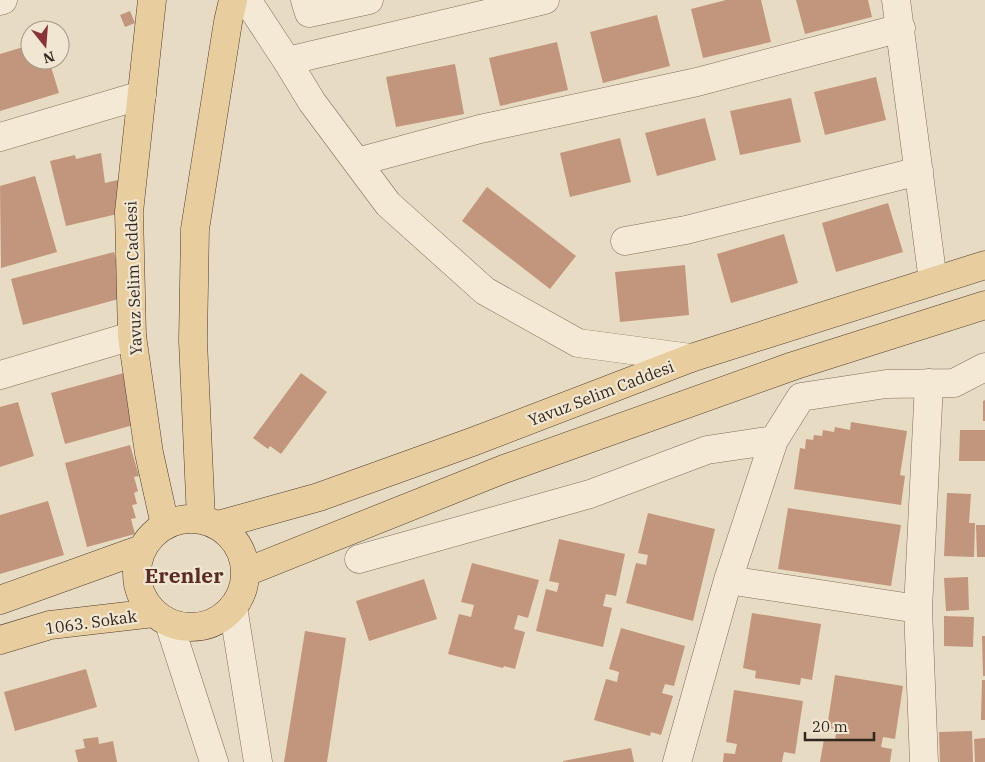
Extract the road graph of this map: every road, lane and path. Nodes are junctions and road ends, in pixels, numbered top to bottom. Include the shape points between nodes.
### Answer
1 (152, 0) edge
2 (234, 0) edge
3 (247, 0) edge
4 (305, 0) edge
5 (369, 0) edge
6 (545, 0) edge
7 (896, 0) edge
8 (901, 28) junction
9 (287, 61) junction
10 (142, 95) junction
11 (0, 137) edge
12 (357, 162) junction
13 (919, 171) junction
14 (625, 241) dead end
15 (985, 265) edge
16 (933, 281) junction
17 (985, 305) edge
18 (132, 336) junction
19 (691, 358) junction
20 (985, 367) edge
21 (0, 375) edge
22 (929, 383) junction
23 (774, 440) junction
24 (210, 522) junction
25 (165, 524) junction
26 (142, 549) junction
27 (359, 559) dead end
28 (246, 572) junction
29 (728, 580) junction
30 (0, 600) edge
31 (234, 607) junction
32 (918, 610) junction
33 (162, 618) junction
34 (0, 640) edge
35 (214, 762) edge
36 (258, 762) edge
37 (677, 762) edge
38 (924, 762) edge

1 - 10 main road, Yavuz Selim Caddesi
2 - 24 main road via 195,229 192,341
3 - 9 street
4 - 5 street via 309,13
6 - 9 street
7 - 8 street
8 - 12 street via 697,82 480,129
8 - 13 street
9 - 12 street via 312,102
10 - 11 street
10 - 18 main road, Yavuz Selim Caddesi via 129,212
12 - 19 street via 388,204 486,291 578,344
13 - 14 street via 686,230
13 - 16 street
15 - 16 main road, Yavuz Selim Caddesi
16 - 19 main road, Yavuz Selim Caddesi
17 - 28 main road via 793,366 504,469
18 - 21 street
18 - 25 main road, Yavuz Selim Caddesi via 149,452
19 - 24 main road, Yavuz Selim Caddesi via 337,491
20 - 22 street via 954,383
22 - 23 street via 886,384 801,397
22 - 32 street
23 - 27 street via 706,450 590,494
23 - 29 street
24 - 25 main road via 182,519
24 - 28 main road via 233,537 242,554
25 - 26 main road via 151,535
26 - 30 main road
26 - 33 main road via 137,566 138,584 143,600
28 - 31 main road via 243,591
29 - 32 street
29 - 37 street
31 - 33 main road via 203,626 186,627
31 - 36 street
32 - 38 street
33 - 34 main road, 1063. Sokak via 50,625
33 - 35 street

